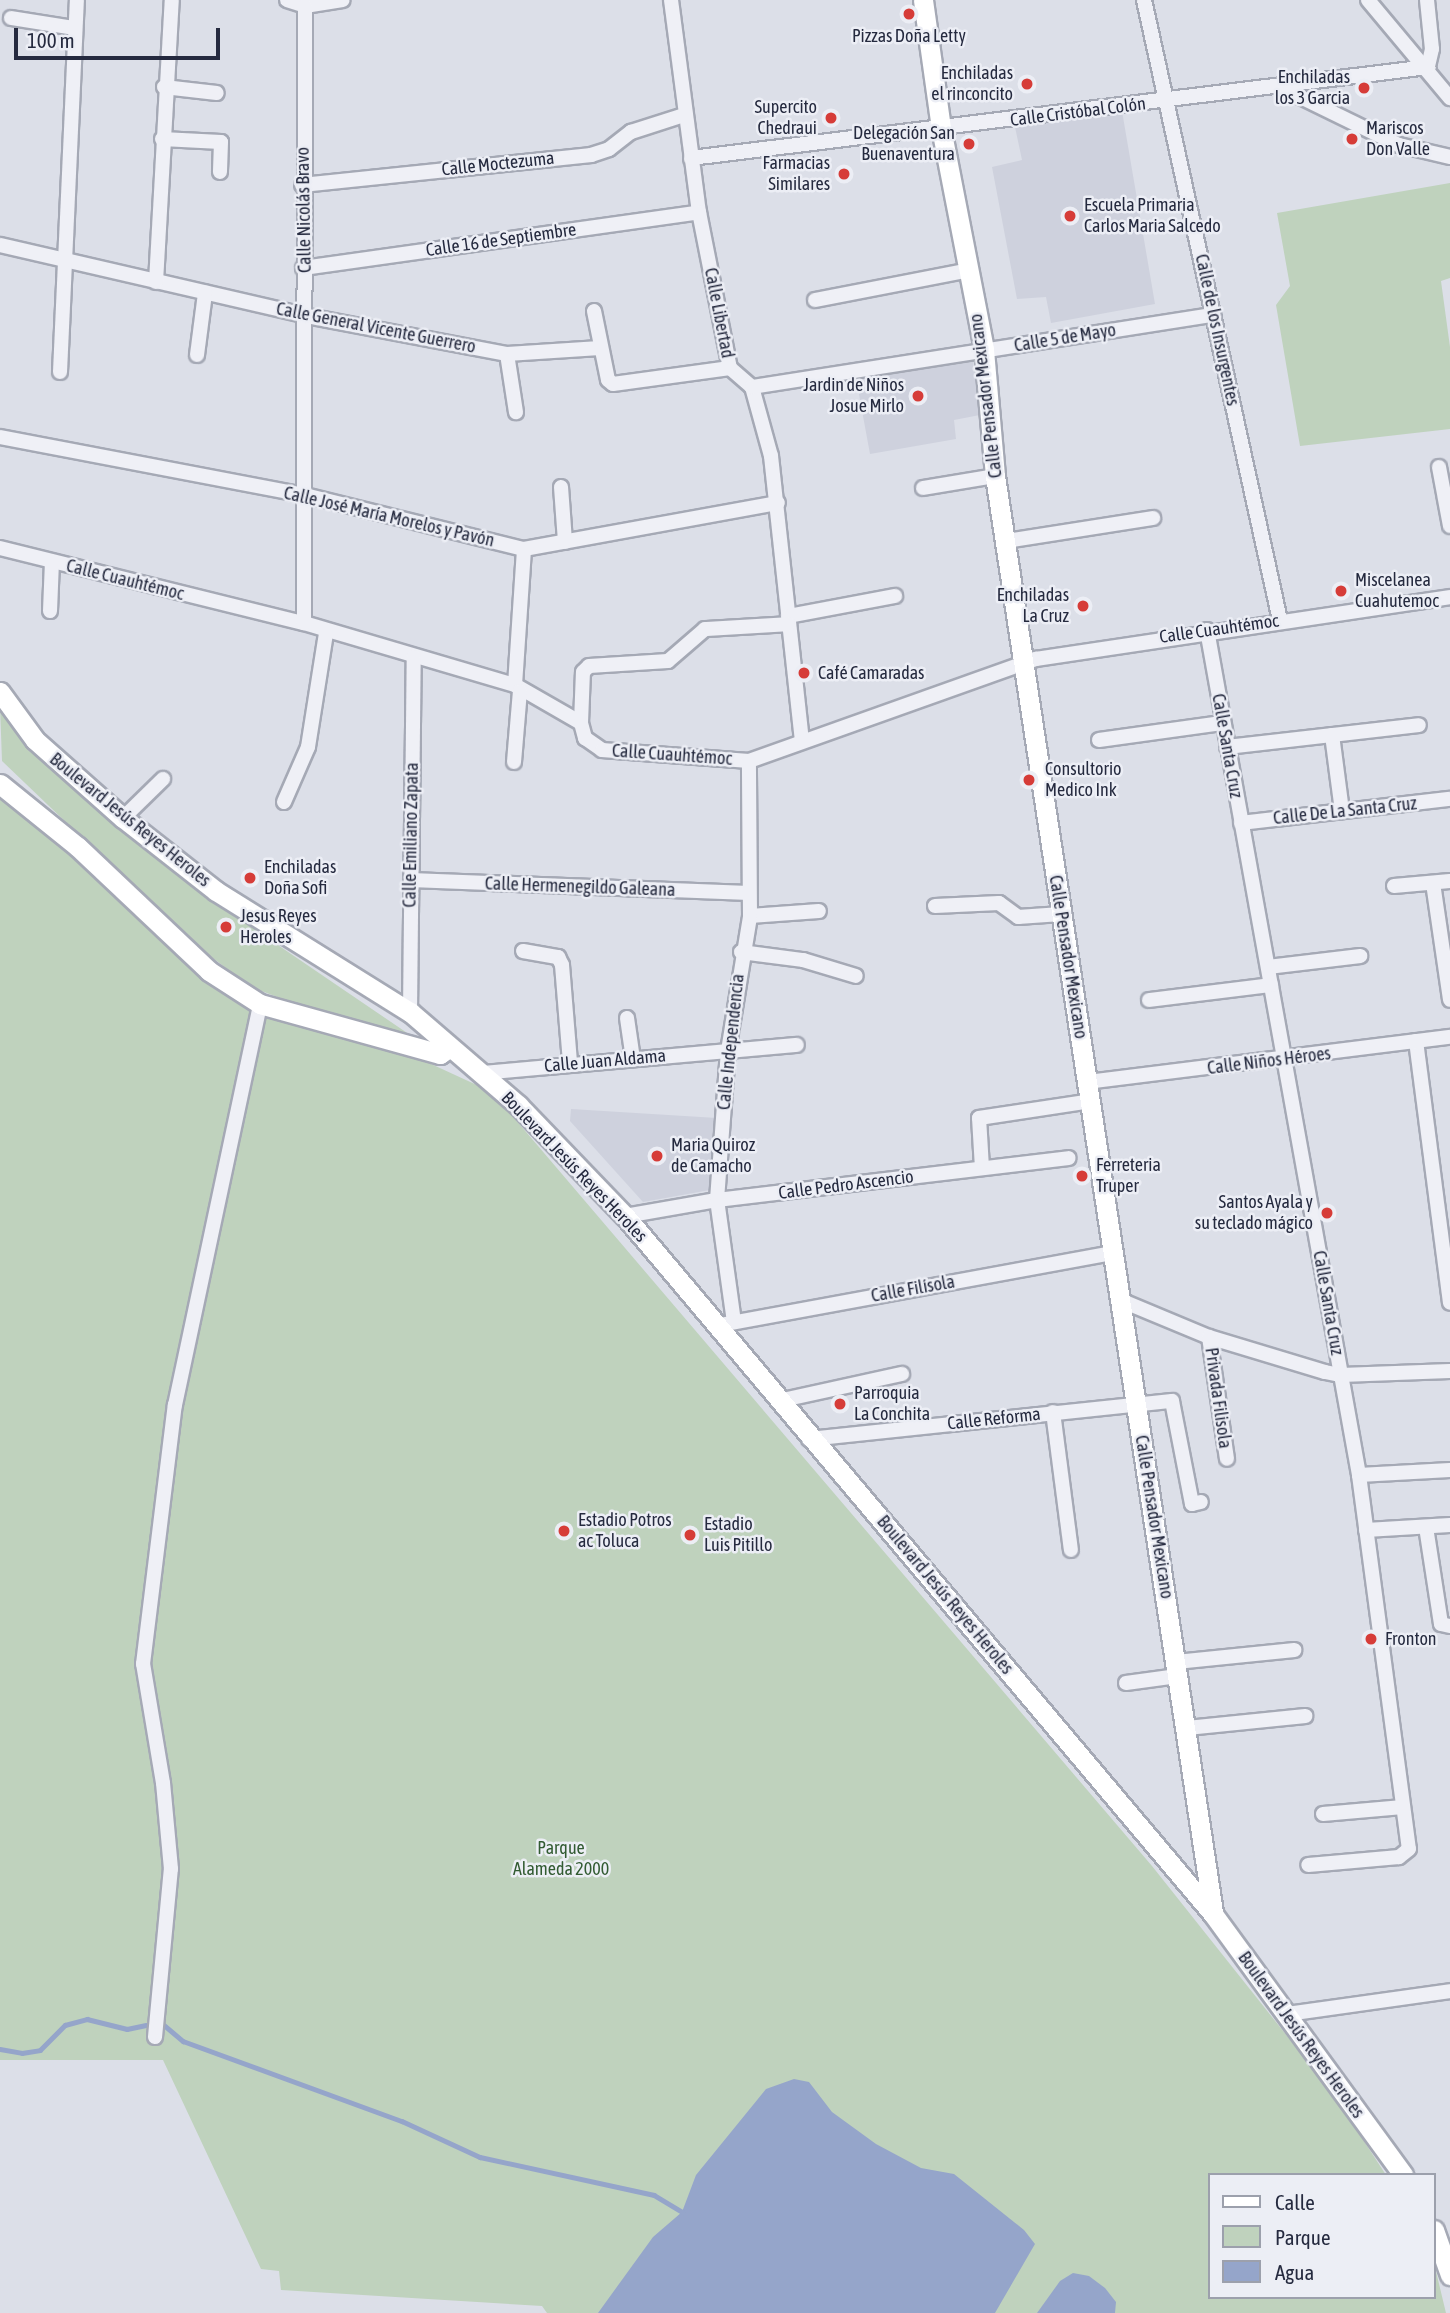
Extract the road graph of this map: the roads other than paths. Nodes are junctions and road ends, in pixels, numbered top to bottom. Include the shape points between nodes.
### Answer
1 (77, 0) edge
2 (172, 0) edge
3 (287, 0) edge
4 (343, 0) edge
5 (671, 0) edge
6 (923, 0) edge
7 (1144, 0) edge
8 (1368, 0) edge
9 (1427, 0) edge
10 (305, 6) junction
11 (11, 18) dead end
12 (74, 28) junction
13 (1428, 67) junction
14 (1278, 86) junction
15 (163, 87) junction
16 (217, 93) dead end
17 (1450, 98) edge
18 (1169, 102) junction
19 (684, 115) junction
20 (941, 128) junction
21 (162, 139) junction
22 (1450, 157) edge
23 (691, 158) junction
24 (220, 172) dead end
25 (302, 185) junction
26 (699, 212) junction
27 (0, 245) edge
28 (64, 261) junction
29 (303, 268) junction
30 (970, 270) junction
31 (156, 282) junction
32 (205, 293) junction
33 (815, 300) dead end
34 (594, 311) dead end
35 (1213, 315) junction
36 (307, 316) junction
37 (600, 348) junction
38 (984, 350) junction
39 (507, 354) junction
40 (197, 355) dead end
41 (730, 368) junction
42 (60, 372) dead end
43 (752, 387) junction
44 (516, 412) dead end
45 (0, 437) edge
46 (1438, 467) dead end
47 (995, 475) junction
48 (561, 487) dead end
49 (923, 488) dead end
50 (304, 495) junction
51 (778, 503) junction
52 (1153, 518) dead end
53 (1450, 526) edge
54 (1006, 541) junction
55 (565, 542) junction
56 (0, 548) edge
57 (524, 549) junction
58 (52, 562) junction
59 (895, 596) dead end
60 (1450, 597) edge
61 (50, 611) dead end
62 (788, 620) junction
63 (1280, 620) junction
64 (304, 623) junction
65 (1207, 630) junction
66 (326, 633) junction
67 (414, 657) junction
68 (1023, 664) junction
69 (518, 688) junction
70 (0, 692) edge
71 (581, 723) junction
72 (1222, 723) junction
73 (1419, 725) dead end
74 (1332, 735) junction
75 (802, 740) junction
76 (1099, 740) dead end
77 (1227, 747) junction
78 (749, 761) junction
79 (514, 762) dead end
80 (163, 779) dead end
81 (0, 784) edge
82 (1450, 799) edge
83 (284, 802) dead end
84 (1342, 811) junction
85 (123, 818) junction
86 (1241, 823) junction
87 (411, 880) junction
88 (1450, 881) edge
89 (1433, 883) junction
90 (1394, 887) dead end
91 (749, 893) junction
92 (935, 906) dead end
93 (819, 911) dead end
94 (1061, 914) junction
95 (750, 916) junction
96 (1447, 949) edge
97 (523, 951) dead end
98 (741, 952) junction
99 (1360, 956) dead end
100 (1268, 967) junction
101 (856, 976) dead end
102 (1271, 985) junction
103 (1149, 1000) dead end
104 (1450, 1000) edge
105 (260, 1004) junction
106 (410, 1012) junction
107 (627, 1018) dead end
108 (1450, 1037) edge
109 (1416, 1041) junction
110 (797, 1045) dead end
111 (450, 1047) junction
112 (728, 1051) junction
113 (633, 1059) junction
114 (1284, 1060) junction
115 (570, 1063) junction
116 (482, 1073) junction
117 (1089, 1091) junction
118 (1068, 1158) dead end
119 (982, 1168) junction
120 (717, 1200) junction
121 (1444, 1200) edge
122 (625, 1216) junction
123 (1112, 1253) junction
124 (1120, 1300) junction
125 (1450, 1303) edge
126 (734, 1322) junction
127 (714, 1325) junction
128 (1209, 1337) junction
129 (1450, 1371) edge
130 (902, 1374) dead end
131 (1341, 1375) junction
132 (778, 1401) junction
133 (1137, 1406) junction
134 (1052, 1412) junction
135 (809, 1439) junction
136 (1227, 1460) dead end
137 (1450, 1470) edge
138 (1359, 1475) junction
139 (1197, 1503) dead end
140 (1450, 1525) edge
141 (1426, 1527) junction
142 (1366, 1530) junction
143 (1071, 1550) dead end
144 (1447, 1626) edge
145 (1294, 1650) dead end
146 (1177, 1669) junction
147 (1126, 1683) dead end
148 (1305, 1716) dead end
149 (1187, 1728) junction
150 (1404, 1807) junction
151 (1323, 1814) dead end
152 (1308, 1865) dead end
153 (1213, 1914) junction
154 (1450, 1992) edge
155 (1287, 2014) junction
156 (155, 2037) dead end
157 (1402, 2173) edge
158 (1444, 2247) edge
159 (1450, 2274) edge

1 - 12 street
2 - 15 street
3 - 10 street
4 - 10 street
5 - 19 street, Calle Libertad
6 - 20 main road, Calle Pensador Mexicano
7 - 18 street, Calle de los Insurgentes
8 - 13 street
9 - 13 street via 1432,49
10 - 25 street, Calle Nicolás Bravo
11 - 12 street
12 - 28 street
13 - 14 street, Calle Cristóbal Colón
13 - 17 street
14 - 18 street, Calle Cristóbal Colón
14 - 22 street via 1399,145
15 - 16 street
15 - 21 street
18 - 20 street, Calle Cristóbal Colón
18 - 35 street, Calle de los Insurgentes
19 - 23 street, Calle Libertad
19 - 25 street, Calle Moctezuma via 631,132 609,149 591,155
20 - 23 street, Calle Cristóbal Colón
20 - 30 main road, Calle Pensador Mexicano
21 - 24 street via 221,142
21 - 31 street
23 - 26 street, Calle Libertad
25 - 29 street, Calle Nicolás Bravo
26 - 29 street, Calle 16 de Septiembre
26 - 41 street, Calle Libertad
27 - 28 street, Calle General Vicente Guerrero
28 - 31 street, Calle General Vicente Guerrero
28 - 42 street
29 - 36 street, Calle Nicolás Bravo
30 - 33 street
30 - 38 main road, Calle Pensador Mexicano
31 - 32 street, Calle General Vicente Guerrero
32 - 36 street, Calle General Vicente Guerrero
32 - 40 street
34 - 37 street
35 - 38 street, Calle 5 de Mayo
35 - 63 street, Calle de los Insurgentes
36 - 39 street, Calle General Vicente Guerrero
36 - 50 street, Calle Nicolás Bravo
37 - 39 street, Calle General Vicente Guerrero
37 - 41 street via 613,384
38 - 43 street, Calle 5 de Mayo
38 - 47 main road, Calle Pensador Mexicano
39 - 44 street
41 - 43 street, Calle Libertad
43 - 51 street
45 - 50 street, Calle José María Morelos y Pavón
46 - 53 street
47 - 49 street
47 - 54 main road, Calle Pensador Mexicano
48 - 55 street
50 - 57 street, Calle José María Morelos y Pavón
50 - 64 street, Calle Nicolás Bravo
51 - 55 street, Calle José María Morelos y Pavón
51 - 62 street
52 - 54 street
54 - 68 main road, Calle Pensador Mexicano
55 - 57 street, Calle José María Morelos y Pavón
56 - 58 street, Calle Cuauhtémoc
57 - 69 street
58 - 61 street
58 - 64 street, Calle Cuauhtémoc
59 - 62 street
60 - 63 street, Calle Cuauhtémoc
62 - 71 street via 705,629 668,661 589,666 583,672
62 - 75 street
63 - 65 street, Calle Cuauhtémoc
64 - 66 street, Calle Cuauhtémoc
65 - 68 street, Calle Cuauhtémoc
65 - 72 street, Calle Santa Cruz
66 - 67 street, Calle Cuauhtémoc
66 - 83 street via 308,747
67 - 69 street, Calle Cuauhtémoc
67 - 87 street, Calle Emiliano Zapata
68 - 75 street, Calle Cuauhtémoc
68 - 94 main road, Calle Pensador Mexicano
69 - 71 street, Calle Cuauhtémoc
69 - 79 street
70 - 85 main road, Boulevard Jesús Reyes Heroles via 35,740
71 - 78 street, Calle Cuauhtémoc via 586,738 602,750
72 - 76 street
72 - 77 street, Calle Santa Cruz
73 - 74 street
74 - 77 street
74 - 84 street
75 - 78 street, Calle Cuauhtémoc
77 - 86 street, Calle Santa Cruz
78 - 91 street, Calle Independencia
80 - 85 street
81 - 105 main road via 78,846 209,971
82 - 84 street, Calle De La Santa Cruz
84 - 86 street, Calle De La Santa Cruz
85 - 106 main road, Boulevard Jesús Reyes Heroles via 216,891
86 - 100 street, Calle Santa Cruz
87 - 91 street, Calle Hermenegildo Galeana
87 - 106 street, Calle Emiliano Zapata
88 - 89 street
89 - 90 street
89 - 96 street
91 - 95 street, Calle Independencia
92 - 94 street via 999,903 1018,917
93 - 95 street
94 - 117 main road, Calle Pensador Mexicano
95 - 98 street, Calle Independencia
96 - 104 street
97 - 115 street via 558,957 562,965
98 - 101 street via 803,960
98 - 112 street, Calle Independencia
99 - 100 street
100 - 102 street, Calle Santa Cruz
102 - 103 street
102 - 114 street, Calle Santa Cruz
105 - 111 main road via 440,1054
105 - 156 street via 175,1405 143,1664 171,1869
106 - 111 main road, Boulevard Jesús Reyes Heroles
107 - 113 street
108 - 109 street, Calle Niños Héroes
109 - 114 street, Calle Niños Héroes
109 - 121 street
110 - 112 street, Calle Juan Aldama
111 - 116 main road, Boulevard Jesús Reyes Heroles
112 - 113 street, Calle Juan Aldama
112 - 120 street, Calle Independencia
113 - 115 street, Calle Juan Aldama
114 - 117 street, Calle Niños Héroes
114 - 131 street, Calle Santa Cruz
115 - 116 street, Calle Juan Aldama
116 - 122 main road, Boulevard Jesús Reyes Heroles
117 - 119 street, Calle Niños Héroes via 979,1118
117 - 123 main road, Calle Pensador Mexicano
118 - 119 street, Calle Pedro Ascencio
119 - 120 street, Calle Pedro Ascencio
120 - 122 street, Calle Pedro Ascencio
120 - 126 street, Calle Independencia
121 - 125 street
122 - 127 main road, Boulevard Jesús Reyes Heroles
123 - 124 main road, Calle Pensador Mexicano
123 - 126 street, Calle Filísola
124 - 128 street
124 - 133 main road, Calle Pensador Mexicano
126 - 127 street, Calle Filísola
127 - 132 main road, Boulevard Jesús Reyes Heroles
128 - 131 street
128 - 136 street, Privada Filisola
129 - 131 street
130 - 132 street
131 - 138 street, Calle Santa Cruz
132 - 135 main road, Boulevard Jesús Reyes Heroles
133 - 134 street, Calle Reforma
133 - 139 street, Calle Reforma via 1172,1401
133 - 146 main road, Calle Pensador Mexicano
134 - 135 street, Calle Reforma
134 - 143 street
135 - 153 main road, Boulevard Jesús Reyes Heroles via 911,1553
137 - 138 street
138 - 142 street, Calle Santa Cruz
140 - 141 street
141 - 142 street
141 - 144 street
142 - 150 street, Calle Santa Cruz
145 - 146 street
146 - 147 street
146 - 149 main road, Calle Pensador Mexicano
148 - 149 street
149 - 153 main road, Calle Pensador Mexicano
150 - 151 street
150 - 152 street, Calle Santa Cruz via 1407,1855
153 - 155 main road, Boulevard Jesús Reyes Heroles
154 - 155 street
155 - 157 main road, Boulevard Jesús Reyes Heroles
158 - 159 main road

